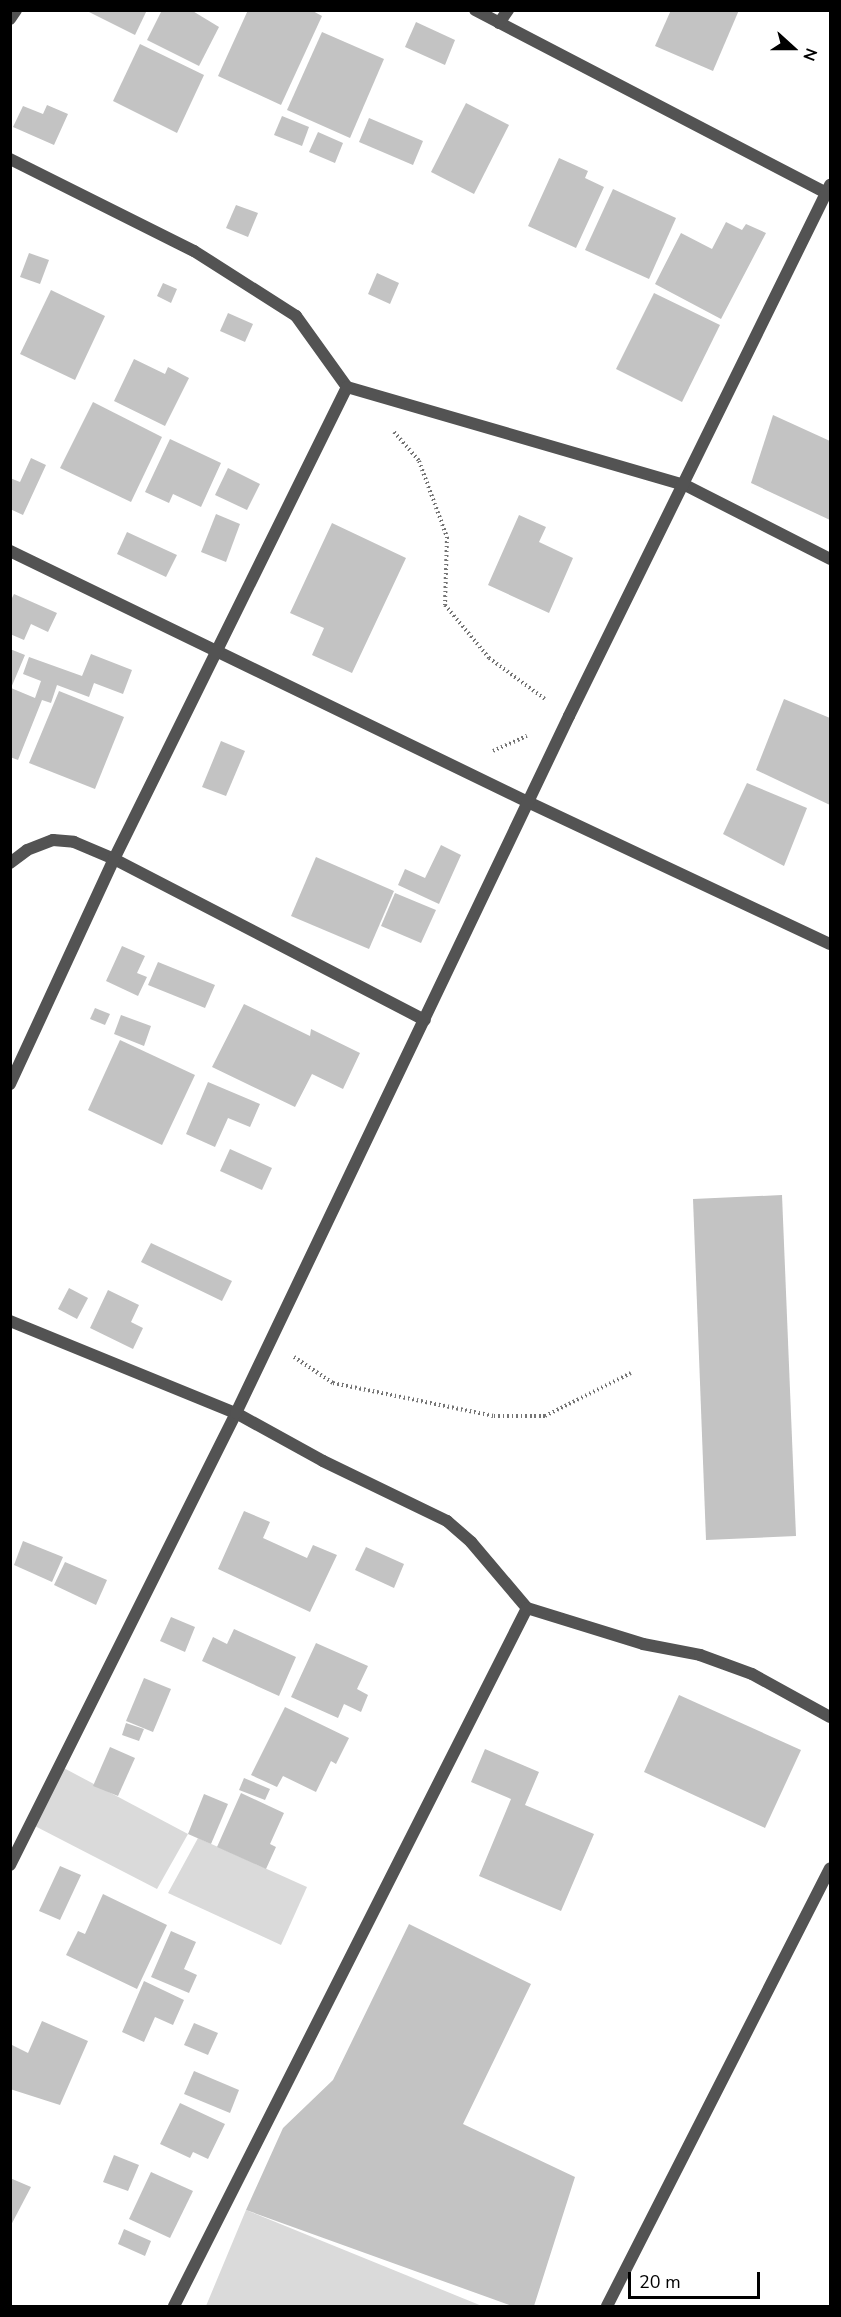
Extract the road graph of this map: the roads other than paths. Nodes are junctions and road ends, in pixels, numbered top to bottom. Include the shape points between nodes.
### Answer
1 (16, 10) edge
2 (475, 10) edge
3 (508, 10) edge
4 (10, 19) edge
5 (499, 22) junction
6 (10, 159) edge
7 (829, 189) edge
8 (347, 387) junction
9 (685, 485) junction
10 (10, 551) edge
11 (831, 559) edge
12 (216, 651) junction
13 (530, 803) junction
14 (114, 859) junction
15 (10, 863) edge
16 (831, 944) edge
17 (425, 1020) junction
18 (10, 1084) edge
19 (10, 1321) edge
20 (236, 1413) junction
21 (527, 1608) junction
22 (831, 1717) edge
23 (10, 1865) edge
24 (831, 1869) edge
25 (174, 2307) edge
26 (607, 2307) edge

1 - 4 street
2 - 5 street
3 - 5 street
5 - 7 street
6 - 8 street via 194,251 296,316
7 - 9 street
8 - 9 street
8 - 12 street
9 - 11 street
9 - 13 street via 569,716
10 - 12 street
12 - 13 street
12 - 14 street
13 - 16 street
13 - 17 street
14 - 15 street via 74,842 53,840 27,850
14 - 17 street
14 - 18 street
17 - 20 street
19 - 20 street
20 - 21 street via 447,1521 471,1542
20 - 23 street
21 - 22 street via 643,1644 700,1655 752,1674
21 - 25 street
24 - 26 street

